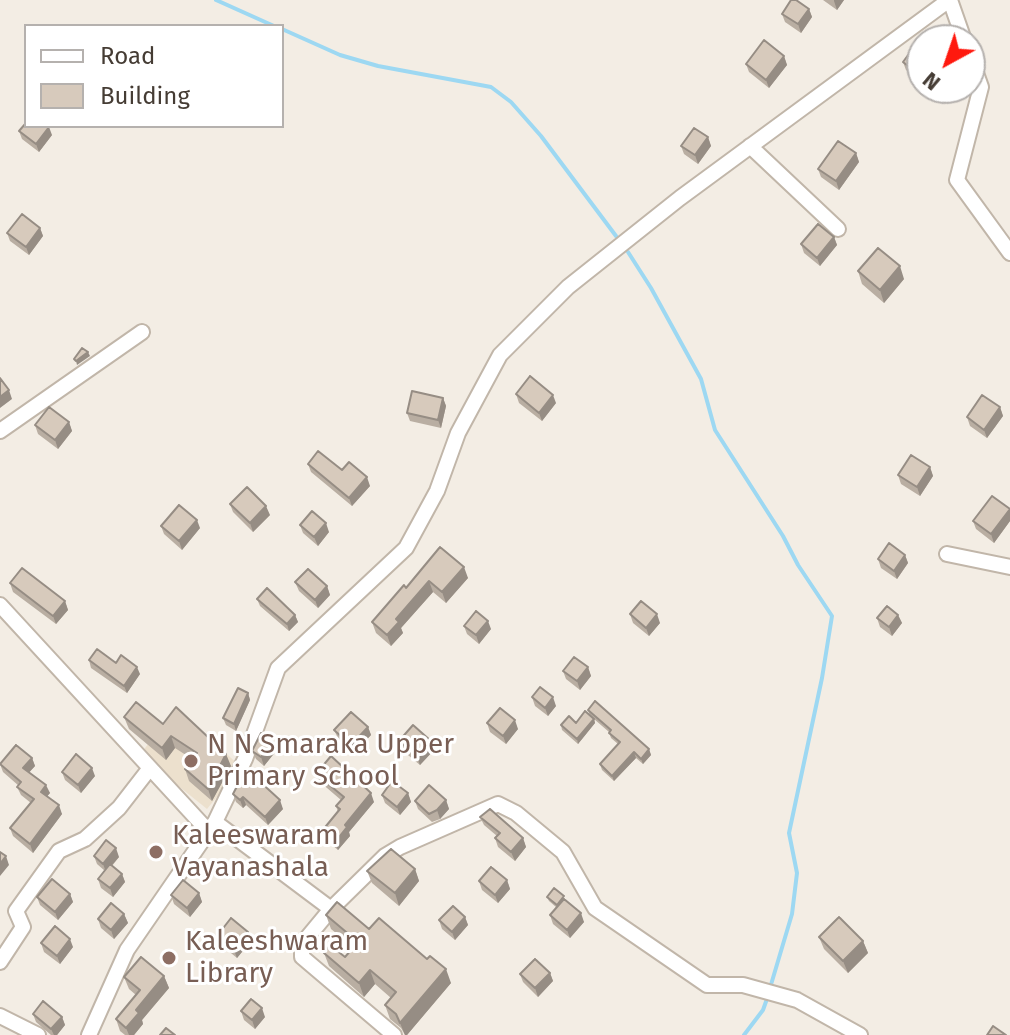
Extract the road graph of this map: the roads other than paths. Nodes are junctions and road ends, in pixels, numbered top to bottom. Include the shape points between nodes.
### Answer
1 (949, 0) edge
2 (958, 24) edge
3 (977, 104) edge
4 (750, 146) junction
5 (838, 229) dead end
6 (1010, 253) edge
7 (142, 332) dead end
8 (0, 431) edge
9 (947, 554) dead end
10 (1010, 567) edge
11 (0, 605) edge
12 (150, 768) junction
13 (212, 827) junction
14 (331, 909) junction
15 (0, 962) edge
16 (0, 1016) edge
17 (38, 1035) edge
18 (89, 1035) edge
19 (394, 1035) edge
20 (860, 1035) edge

1 - 2 street
1 - 4 street
3 - 6 street via 957,180
4 - 5 street
4 - 13 street via 568,287 500,355 406,548 278,668 245,759
7 - 8 street
9 - 10 street
11 - 12 street
12 - 13 street
12 - 15 street via 119,808 85,839 59,851 16,911 23,927
13 - 14 street
13 - 18 street via 127,950
14 - 19 street via 302,944 302,957
14 - 20 street via 385,856 498,804 563,852 595,908 707,985 743,985 797,1000
16 - 17 street

